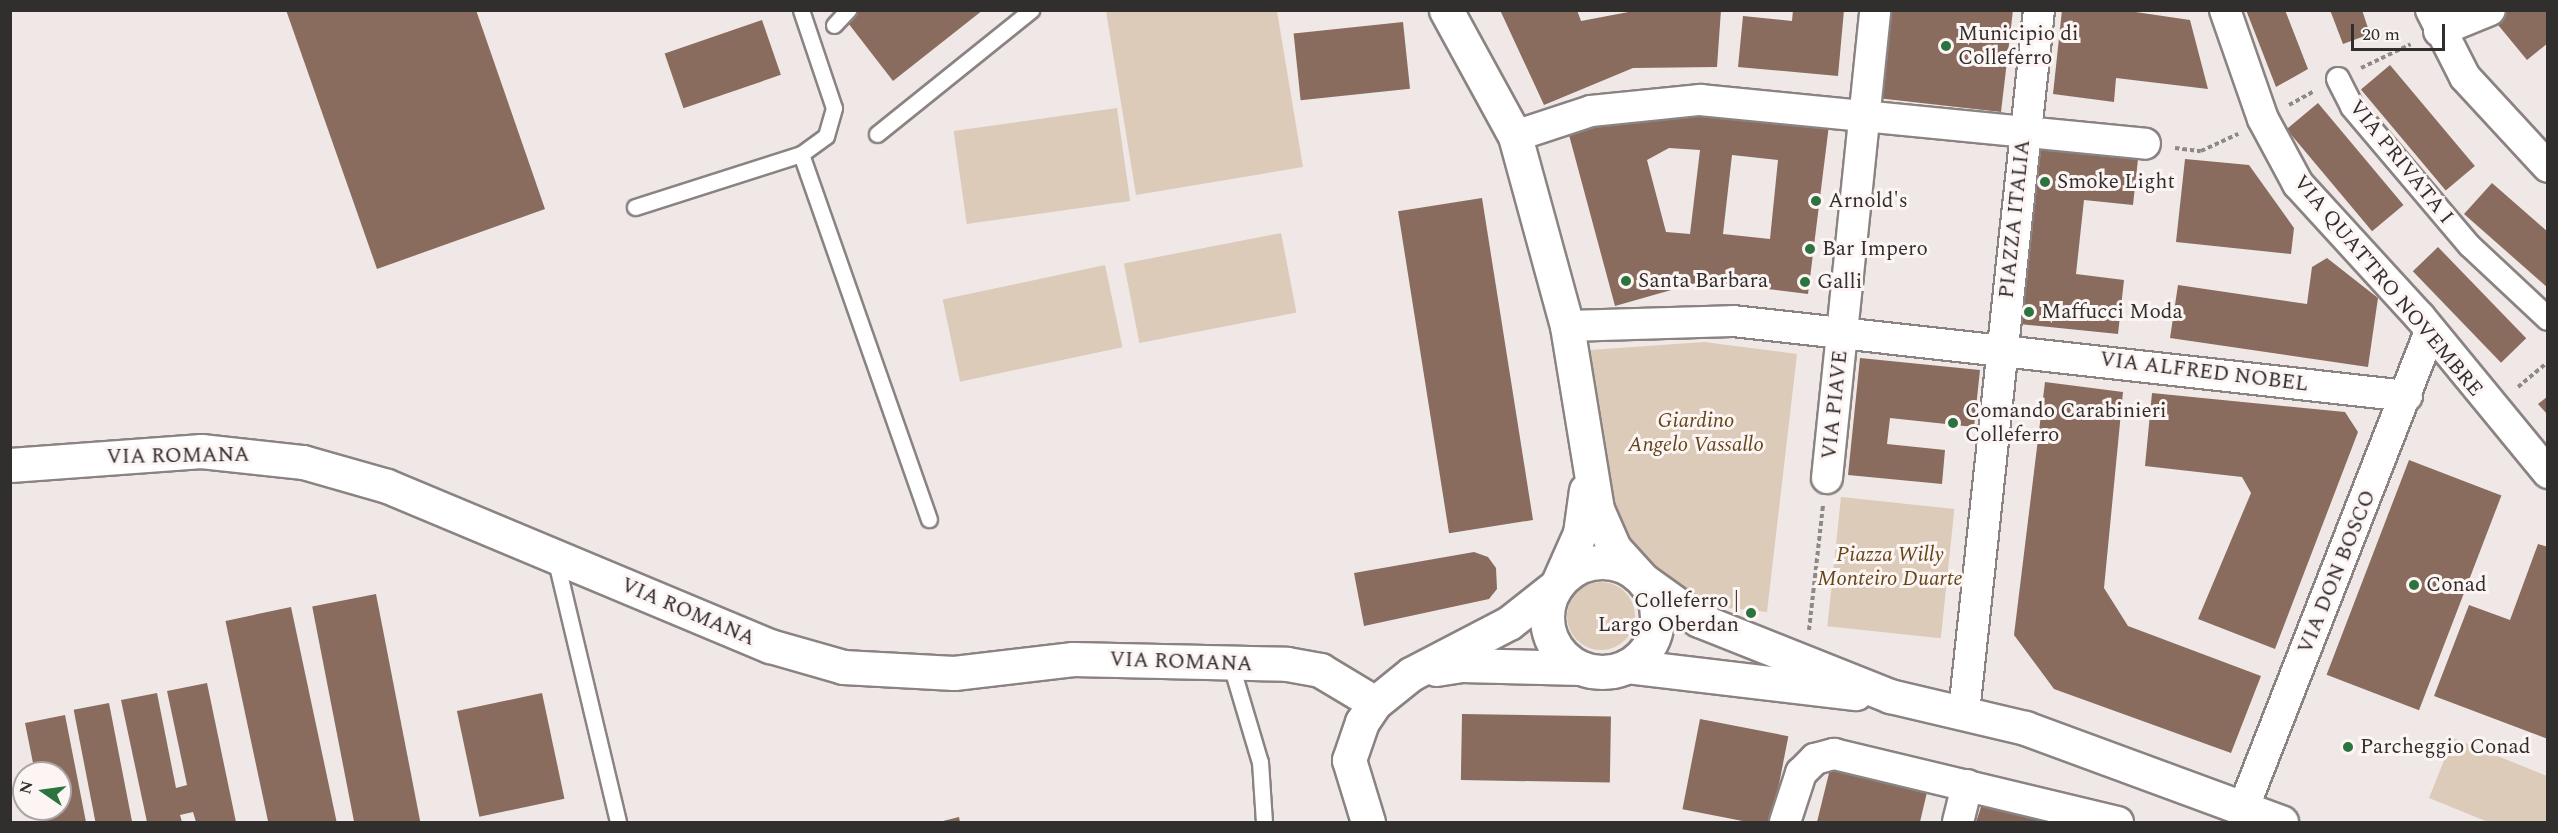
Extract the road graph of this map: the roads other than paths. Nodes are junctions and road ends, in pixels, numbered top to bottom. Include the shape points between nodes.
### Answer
1 (801, 10) edge
2 (848, 10) edge
3 (1031, 10) edge
4 (1446, 10) edge
5 (1875, 10) edge
6 (2039, 10) edge
7 (2225, 10) edge
8 (2490, 10) edge
9 (2435, 21) edge
10 (834, 25) dead end
11 (2338, 79) road end
12 (1865, 116) junction
13 (2025, 130) junction
14 (877, 134) dead end
15 (1515, 136) junction
16 (2145, 144) road end
17 (801, 154) junction
18 (2547, 167) edge
19 (635, 207) dead end
20 (2547, 320) edge
21 (1567, 326) junction
22 (1843, 332) junction
23 (2429, 334) junction
24 (2001, 348) junction
25 (2407, 396) junction
26 (1587, 440) junction
27 (10, 465) edge
28 (2547, 473) edge
29 (1827, 478) road end
30 (929, 519) dead end
31 (554, 555) junction
32 (1643, 580) junction
33 (1557, 585) junction
34 (1232, 665) junction
35 (1628, 666) junction
36 (1581, 668) junction
37 (1411, 674) junction
38 (1890, 696) junction
39 (1375, 703) junction
40 (1964, 712) junction
41 (1967, 785) junction
42 (2243, 809) junction
43 (618, 822) edge
44 (1264, 822) edge
45 (1368, 822) edge
46 (1785, 822) edge
47 (1958, 822) edge
48 (2118, 822) edge
49 (2281, 822) edge

1 - 17 lane via 834,108 826,136
2 - 10 lane
3 - 14 lane
4 - 15 main road
5 - 12 street
6 - 13 street
7 - 23 street, VIA QUATTRO NOVEMBRE via 2262,119 2310,199 2420,317
8 - 9 street
9 - 18 street via 2465,77
11 - 20 street, VIA PRIVATA I via 2352,107 2470,246
12 - 13 street, PIAZZA ITALIA
12 - 15 street, PIAZZA ITALIA via 1677,101 1582,113
12 - 22 street
13 - 16 street
13 - 24 street, PIAZZA ITALIA
15 - 21 main road
17 - 19 lane
17 - 30 lane
21 - 22 street via 1711,320
21 - 26 main road
22 - 24 street
22 - 29 street, VIA PIAVE
23 - 25 street, VIA DON BOSCO
23 - 28 street, VIA QUATTRO NOVEMBRE
24 - 25 street, VIA ALFRED NOBEL
24 - 40 street, PIAZZA ITALIA
25 - 42 street, VIA DON BOSCO
26 - 32 main road via 1604,531
26 - 33 main road via 1584,520
27 - 31 main road, VIA ROMANA via 170,452 282,458 378,483
31 - 34 main road, VIA ROMANA via 783,651 843,667 954,673 1073,659
31 - 43 lane
32 - 33 main road via 1623,566 1599,562 1583,565
32 - 35 main road via 1654,597 1657,626 1650,645
32 - 38 main road via 1699,620
33 - 36 main road via 1549,600 1549,632 1556,647
33 - 37 main road via 1509,623
34 - 39 main road, VIA ROMANA via 1320,670
34 - 44 lane via 1260,762
35 - 36 main road via 1605,671
35 - 38 main road
36 - 37 main road via 1462,664
37 - 39 main road
38 - 40 main road
39 - 45 main road via 1353,739 1349,760
40 - 42 main road via 2065,741
41 - 46 street via 1834,754 1815,759 1801,773
41 - 47 street
41 - 48 street
42 - 49 main road

